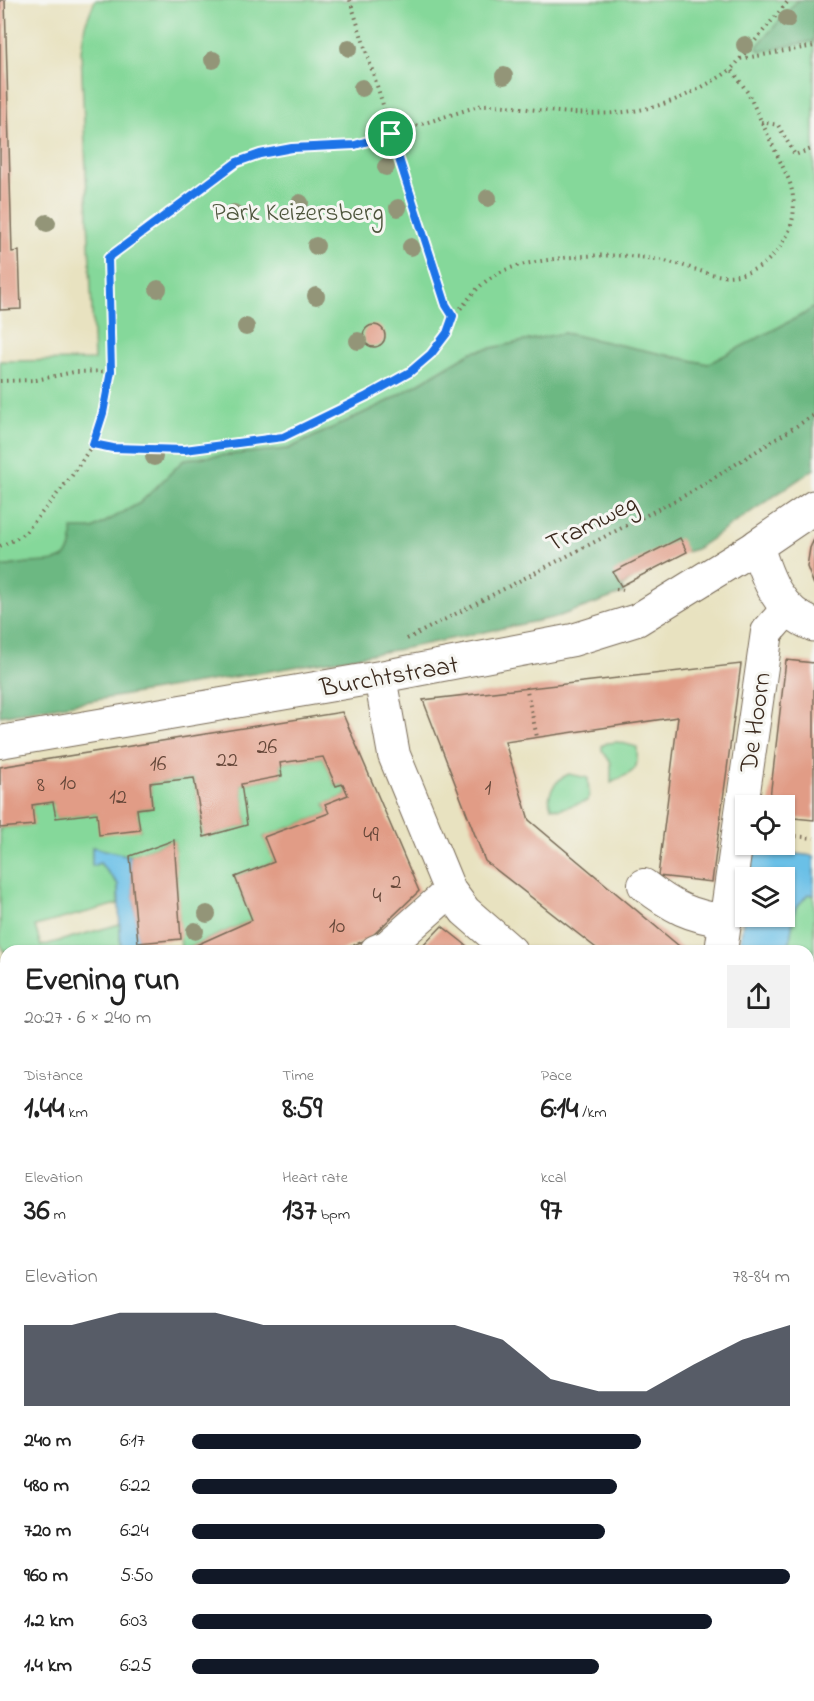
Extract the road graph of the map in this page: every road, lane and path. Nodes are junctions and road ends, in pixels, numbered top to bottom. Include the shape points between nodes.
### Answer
1 (350, 0) edge
2 (789, 0) edge
3 (814, 46) edge
4 (740, 59) junction
5 (732, 70) junction
6 (761, 122) junction
7 (391, 134) junction
8 (814, 148) edge
9 (453, 316) junction
10 (111, 371) junction
11 (0, 381) edge
12 (814, 415) edge
13 (93, 444) junction
14 (814, 507) edge
15 (0, 546) edge
16 (757, 546) junction
17 (616, 589) dead end
18 (623, 590) dead end
19 (801, 616) edge
20 (399, 643) dead end
21 (380, 677) junction
22 (526, 687) dead end
23 (537, 737) dead end
24 (0, 742) edge
25 (795, 836) edge
26 (814, 838) edge
27 (644, 885) dead end
28 (450, 891) junction
29 (726, 921) junction
30 (389, 945) edge
31 (504, 945) edge
32 (722, 945) edge

1 - 7 path
2 - 4 path
3 - 4 path
4 - 5 path
5 - 6 path
5 - 7 path via 678,100 655,108 621,114 583,114 482,105
6 - 8 path via 778,125 795,155
6 - 9 path via 789,180 795,207 788,235 767,263 735,276 622,256 576,256 523,264 486,280
7 - 9 path via 446,305
7 - 10 path via 355,145 292,148 237,162 108,258
9 - 13 path via 447,333 431,354 410,372 283,437 185,450
10 - 11 path
10 - 13 path
12 - 20 path, Tramweg via 693,491
13 - 15 path via 26,532
14 - 16 street
16 - 19 street via 775,594
16 - 21 street, Burchtstraat via 637,620 573,640
17 - 18 path
19 - 29 street, De Hoorn via 767,632
21 - 24 street, Burchtstraat
21 - 28 street via 394,755
22 - 23 path
25 - 26 path
27 - 29 street via 667,904 700,918
28 - 30 street
28 - 31 street via 465,911
29 - 32 street, De Hoorn

